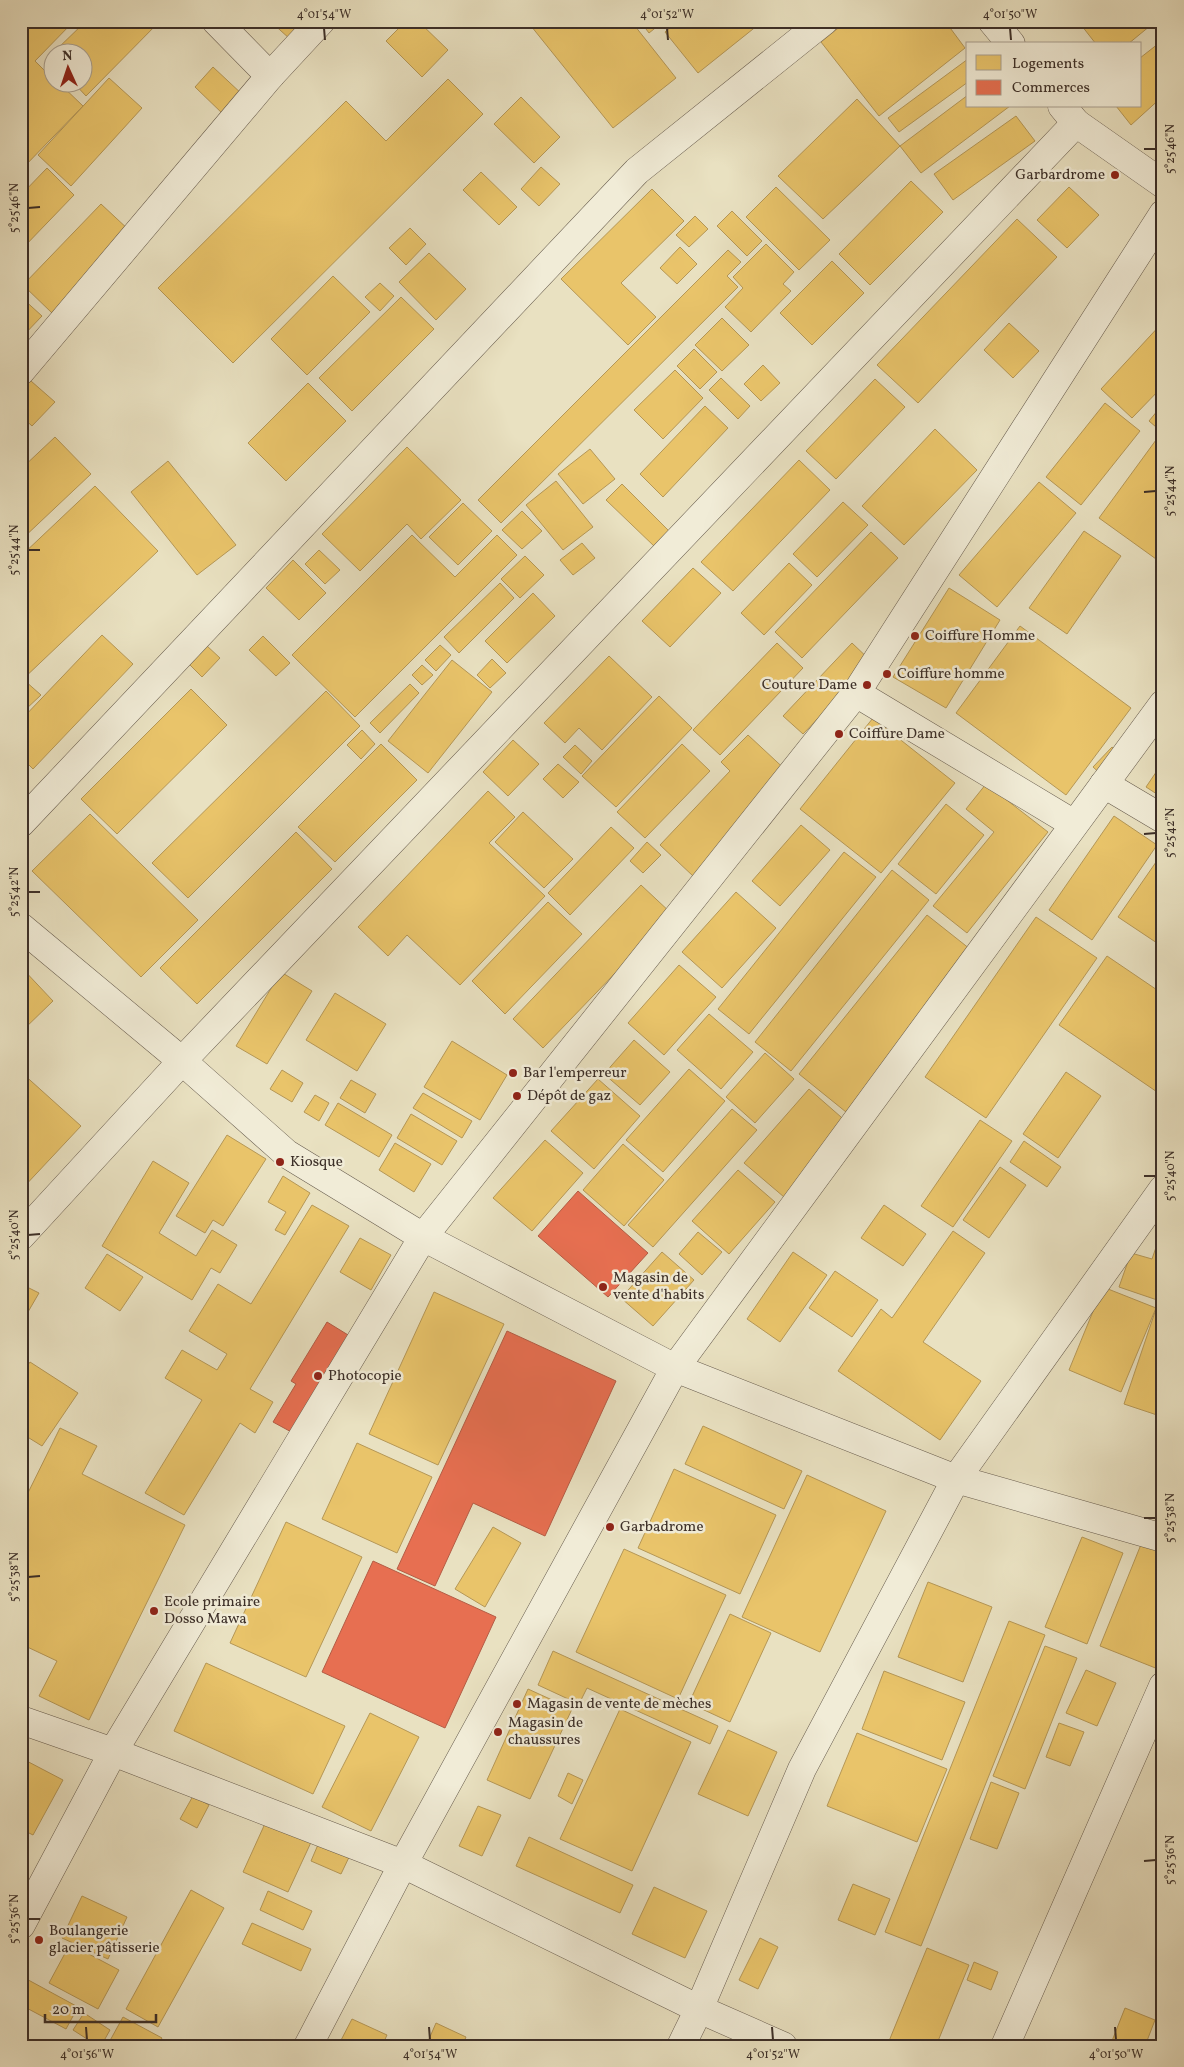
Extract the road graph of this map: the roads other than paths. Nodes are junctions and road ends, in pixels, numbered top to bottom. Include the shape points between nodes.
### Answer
1 (216, 21) edge
2 (321, 21) edge
3 (824, 21) edge
4 (992, 21) edge
5 (1009, 42) edge
6 (270, 76) junction
7 (1069, 114) edge
8 (1163, 184) edge
9 (1163, 214) edge
10 (21, 371) edge
11 (856, 693) junction
12 (1163, 704) edge
13 (1104, 784) junction
14 (1163, 819) edge
15 (21, 824) edge
16 (1074, 824) junction
17 (21, 928) edge
18 (182, 1061) junction
19 (1163, 1189) edge
20 (21, 1236) edge
21 (423, 1237) junction
22 (675, 1368) junction
23 (956, 1478) junction
24 (1163, 1538) edge
25 (1163, 1686) edge
26 (21, 1720) edge
27 (113, 1752) junction
28 (403, 1864) junction
29 (21, 1925) edge
30 (699, 2009) junction
31 (308, 2046) edge
32 (681, 2046) edge
33 (783, 2046) edge
34 (1005, 2046) edge

1 - 6 street
2 - 6 street
3 - 15 street via 637,171
4 - 5 street
6 - 10 street
7 - 8 street
7 - 18 street
9 - 11 street
11 - 16 street
11 - 21 street
12 - 13 street
13 - 14 street
13 - 16 street
16 - 22 street
17 - 18 street
18 - 20 street
18 - 21 street via 287,1154
19 - 23 street
21 - 22 street
21 - 27 street
22 - 23 street
22 - 28 street
23 - 24 street
23 - 30 street via 802,1769
25 - 34 street
26 - 27 street
27 - 28 street
27 - 29 street
28 - 30 street
28 - 31 street
30 - 32 street
30 - 33 street

